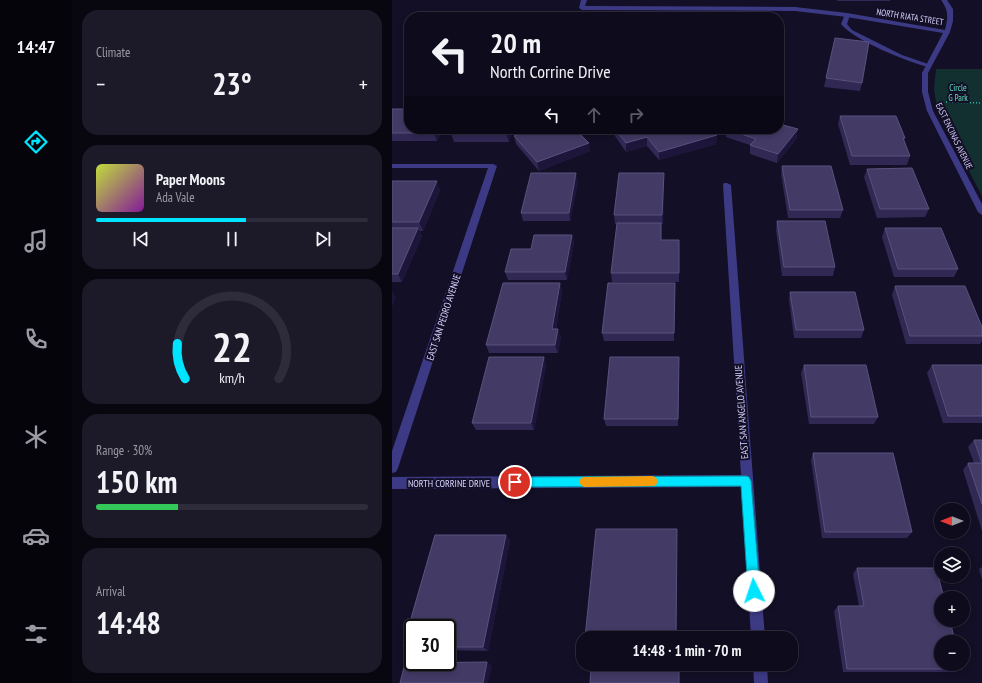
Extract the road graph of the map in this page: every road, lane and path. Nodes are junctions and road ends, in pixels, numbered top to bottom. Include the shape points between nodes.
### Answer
1 (584, 0) edge
2 (944, 0) edge
3 (847, 15) junction
4 (947, 32) junction
5 (928, 65) junction
6 (928, 101) junction
7 (982, 103) edge
8 (392, 166) edge
9 (727, 186) dead end
10 (982, 212) edge
11 (392, 468) edge
12 (746, 481) junction
13 (392, 483) edge
14 (757, 631) edge
15 (760, 671) edge
16 (761, 683) edge

1 - 3 street, NORTH RIATA STREET via 582,8 770,8
2 - 4 street, EAST ENCINAS AVENUE via 950,9
3 - 4 street, NORTH RIATA STREET
3 - 5 street via 844,24 850,31 900,56
4 - 5 street, EAST ENCINAS AVENUE
5 - 6 street, EAST ENCINAS AVENUE via 925,73 925,92
6 - 7 path
6 - 10 street, EAST ENCINAS AVENUE via 930,111
8 - 11 street, EAST SAN PEDRO AVENUE via 493,166
9 - 12 street, EAST SAN ANGELO AVENUE
12 - 13 street, NORTH CORRINE DRIVE
12 - 14 street, EAST SAN ANGELO AVENUE
15 - 16 street

